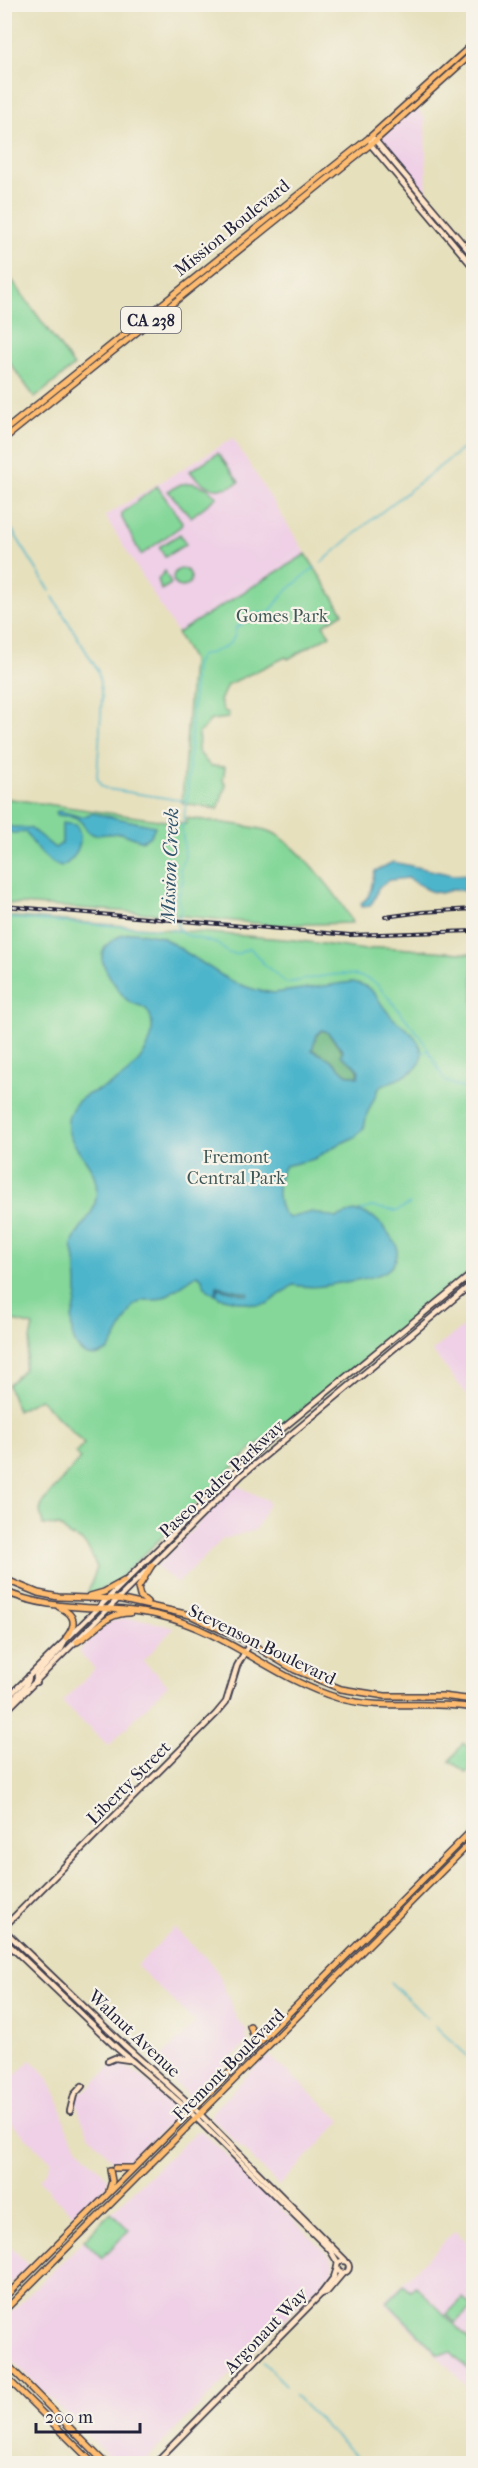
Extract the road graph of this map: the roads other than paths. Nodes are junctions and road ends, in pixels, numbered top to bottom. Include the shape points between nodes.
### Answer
1 (474, 43) edge
2 (474, 52) edge
3 (369, 136) junction
4 (376, 140) junction
5 (474, 257) edge
6 (474, 268) edge
7 (4, 430) edge
8 (4, 440) edge
9 (474, 1272) edge
10 (474, 1282) edge
11 (152, 1565) junction
12 (4, 1579) edge
13 (124, 1581) junction
14 (4, 1591) edge
15 (82, 1597) junction
16 (106, 1598) junction
17 (118, 1599) junction
18 (151, 1605) junction
19 (55, 1606) junction
20 (98, 1607) junction
21 (110, 1608) junction
22 (149, 1613) junction
23 (66, 1638) junction
24 (76, 1642) junction
25 (250, 1643) junction
26 (245, 1651) junction
27 (29, 1676) junction
28 (36, 1682) junction
29 (474, 1700) edge
30 (4, 1701) edge
31 (474, 1708) edge
32 (6, 1712) edge
33 (474, 1828) edge
34 (474, 1839) edge
35 (4, 1928) edge
36 (4, 1940) edge
37 (250, 2026) dead end
38 (254, 2048) junction
39 (108, 2061) dead end
40 (132, 2061) junction
41 (82, 2086) dead end
42 (192, 2110) junction
43 (70, 2111) dead end
44 (198, 2116) junction
45 (135, 2168) junction
46 (108, 2195) junction
47 (300, 2221) junction
48 (315, 2229) junction
49 (345, 2260) junction
50 (338, 2266) junction
51 (343, 2273) junction
52 (321, 2294) junction
53 (4, 2298) edge
54 (4, 2311) edge
55 (4, 2361) edge
56 (4, 2374) edge
57 (94, 2463) edge
58 (106, 2463) edge
59 (154, 2463) edge

1 - 3 main road, Mission Boulevard / CA 238
2 - 4 main road, Mission Boulevard / CA 238
3 - 4 main road
3 - 7 main road, Mission Boulevard / CA 238
4 - 5 main road
4 - 6 main road
4 - 8 main road, Mission Boulevard / CA 238
9 - 13 main road, Paseo Padre Parkway via 265,1443
10 - 11 main road, Paseo Padre Parkway via 264,1455
11 - 17 main road, Paseo Padre Parkway
11 - 18 main road via 138,1588 140,1596
12 - 15 main road, Stevenson Boulevard via 38,1593
13 - 15 main road via 104,1592
13 - 16 main road, Paseo Padre Parkway
14 - 19 main road, Stevenson Boulevard
15 - 16 main road, Stevenson Boulevard
16 - 17 main road, Stevenson Boulevard
16 - 20 main road, Paseo Padre Parkway
17 - 18 main road, Stevenson Boulevard
17 - 21 main road, Paseo Padre Parkway
18 - 25 main road, Stevenson Boulevard via 190,1615
19 - 20 main road, Stevenson Boulevard
19 - 23 main road via 74,1618
20 - 21 main road, Stevenson Boulevard
20 - 23 main road, Paseo Padre Parkway
21 - 22 main road, Stevenson Boulevard
21 - 24 main road, Paseo Padre Parkway
22 - 24 main road via 111,1616
22 - 26 main road, Stevenson Boulevard via 191,1625
23 - 27 main road, Paseo Padre Parkway
23 - 28 main road via 61,1649 36,1675
24 - 28 main road, Paseo Padre Parkway
25 - 26 main road, Liberty Street
25 - 29 main road, Stevenson Boulevard via 295,1670 341,1689 385,1696
26 - 31 main road, Stevenson Boulevard via 290,1679 339,1698 378,1706 438,1704
26 - 35 main road, Liberty Street via 226,1702 216,1714
27 - 30 main road, Paseo Padre Parkway
27 - 32 main road
28 - 32 main road, Paseo Padre Parkway
33 - 38 main road, Fremont Boulevard
34 - 44 main road, Fremont Boulevard
35 - 42 main road, Walnut Avenue
36 - 40 main road, Walnut Avenue
37 - 38 main road
38 - 42 main road, Fremont Boulevard
39 - 40 main road
40 - 42 main road, Walnut Avenue
41 - 43 main road via 74,2095
42 - 44 main road, Walnut Avenue
42 - 45 main road, Fremont Boulevard
44 - 47 main road, Walnut Avenue
44 - 48 main road, Walnut Avenue
44 - 54 main road, Fremont Boulevard
45 - 46 main road, Fremont Boulevard
45 - 46 main road via 113,2169
46 - 53 main road, Fremont Boulevard
47 - 48 main road
47 - 50 main road, Walnut Avenue via 330,2250
48 - 49 main road, Walnut Avenue
49 - 50 main road
49 - 51 main road via 349,2268
50 - 51 main road, Walnut Avenue
50 - 52 main road, Argonaut Way
51 - 52 main road, Argonaut Way
52 - 59 main road, Argonaut Way
55 - 58 main road
56 - 57 main road

